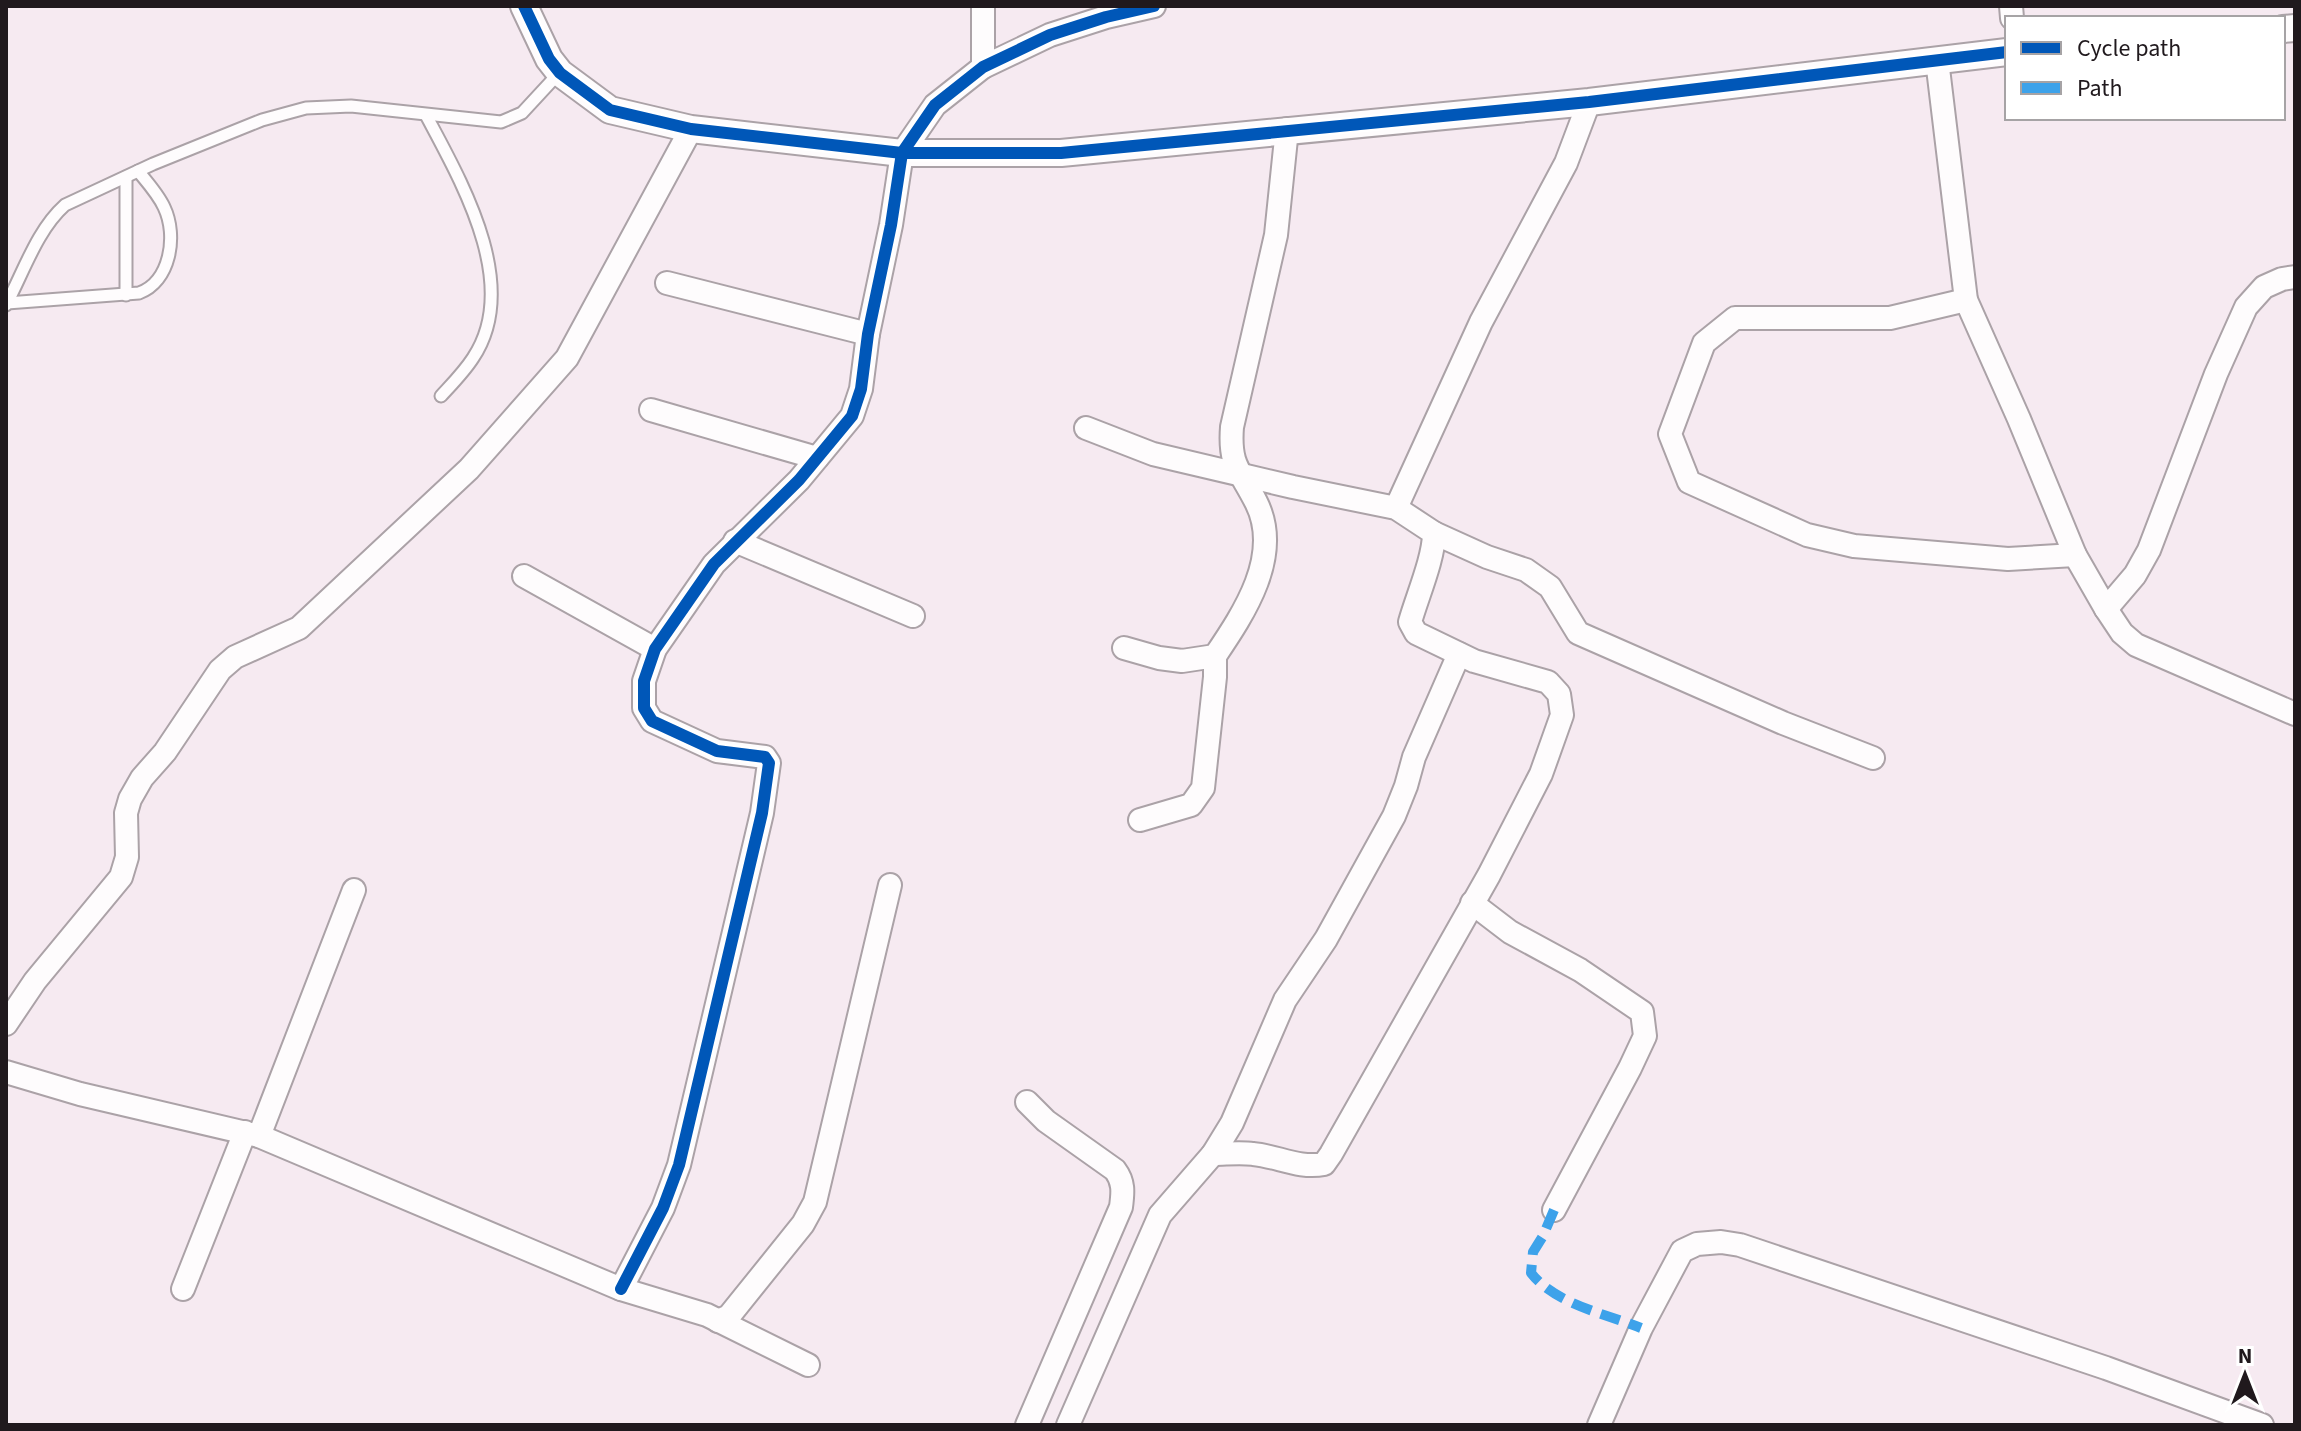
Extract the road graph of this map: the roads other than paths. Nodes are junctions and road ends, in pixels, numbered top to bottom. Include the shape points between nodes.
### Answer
1 (524, 6) edge
2 (983, 6) edge
3 (1154, 6) edge
4 (1106, 12) edge
5 (2005, 52) edge
6 (1937, 60) junction
7 (983, 67) junction
8 (560, 73) junction
9 (1589, 102) junction
10 (426, 115) junction
11 (691, 129) junction
12 (1287, 129) junction
13 (902, 153) junction
14 (138, 171) junction
15 (126, 177) junction
16 (2295, 277) edge
17 (667, 283) dead end
18 (126, 295) junction
19 (1966, 300) junction
20 (7, 304) edge
21 (868, 334) junction
22 (441, 396) dead end
23 (651, 410) dead end
24 (1086, 428) dead end
25 (817, 458) junction
26 (1239, 475) junction
27 (1396, 508) junction
28 (1434, 533) junction
29 (735, 541) junction
30 (2075, 555) junction
31 (524, 576) dead end
32 (2106, 609) junction
33 (913, 616) dead end
34 (1124, 648) dead end
35 (655, 649) junction
36 (1459, 654) junction
37 (1215, 656) junction
38 (2295, 714) edge
39 (1873, 758) dead end
40 (1140, 820) dead end
41 (890, 885) dead end
42 (354, 890) dead end
43 (1472, 903) junction
44 (6, 1024) edge
45 (6, 1072) edge
46 (1027, 1102) dead end
47 (252, 1134) junction
48 (1213, 1154) junction
49 (1554, 1210) dead end
50 (183, 1289) dead end
51 (621, 1289) junction
52 (718, 1321) junction
53 (808, 1365) dead end
54 (1027, 1425) edge
55 (1068, 1425) edge
56 (1599, 1425) edge
57 (2262, 1425) edge

1 - 8 street
2 - 7 street
3 - 4 street
4 - 7 street
5 - 6 street
6 - 9 street
6 - 19 street
7 - 13 street via 935,105
8 - 10 lane via 511,120
8 - 11 street via 610,110
9 - 12 street
9 - 27 street via 1566,163 1481,322
10 - 14 lane via 351,106 306,108 262,120
10 - 22 lane via 472,210 488,260 492,297 487,328 474,357
11 - 13 street
11 - 44 street via 567,358 469,469 299,628 235,657 220,670 130,799 121,877
12 - 13 street via 1061,153
12 - 26 street via 1276,235 1232,427 1230,450
13 - 21 street
14 - 15 lane
14 - 18 lane via 165,209 169,252 156,284
15 - 18 lane
15 - 20 lane via 55,214
16 - 32 street via 2264,287 2246,307 2149,550
17 - 21 street
18 - 20 lane
19 - 30 street
19 - 30 street via 1890,318 1735,318 1704,343 1670,434 1689,482 1807,535 1854,546 2008,559
21 - 25 street via 852,416
23 - 25 street
24 - 26 street via 1153,454
25 - 29 street
26 - 27 street
26 - 37 street via 1257,503 1264,560 1244,612
27 - 28 street
28 - 36 street via 1434,549 1410,622 1416,633
28 - 39 street via 1526,570 1550,587 1578,633
29 - 33 street
29 - 35 street
30 - 32 street
31 - 35 street
32 - 38 street via 2122,633 2152,655
34 - 37 street via 1182,661
35 - 51 street via 642,694 652,721 717,751 757,754 769,763 762,813 679,1165
36 - 43 street via 1548,682 1562,703 1541,774
36 - 48 street via 1394,816 1326,939 1285,1000 1232,1123
37 - 40 street via 1203,788 1191,805
41 - 52 street via 815,1202 729,1316
42 - 47 street
43 - 48 street via 1324,1164 1302,1167 1250,1153
43 - 49 street via 1642,1012 1645,1036
45 - 47 street
46 - 54 street via 1115,1170 1123,1192
47 - 50 street
47 - 51 street
48 - 55 street via 1160,1215
51 - 52 street
52 - 53 street
56 - 57 street via 1682,1251 1721,1242 2106,1368

